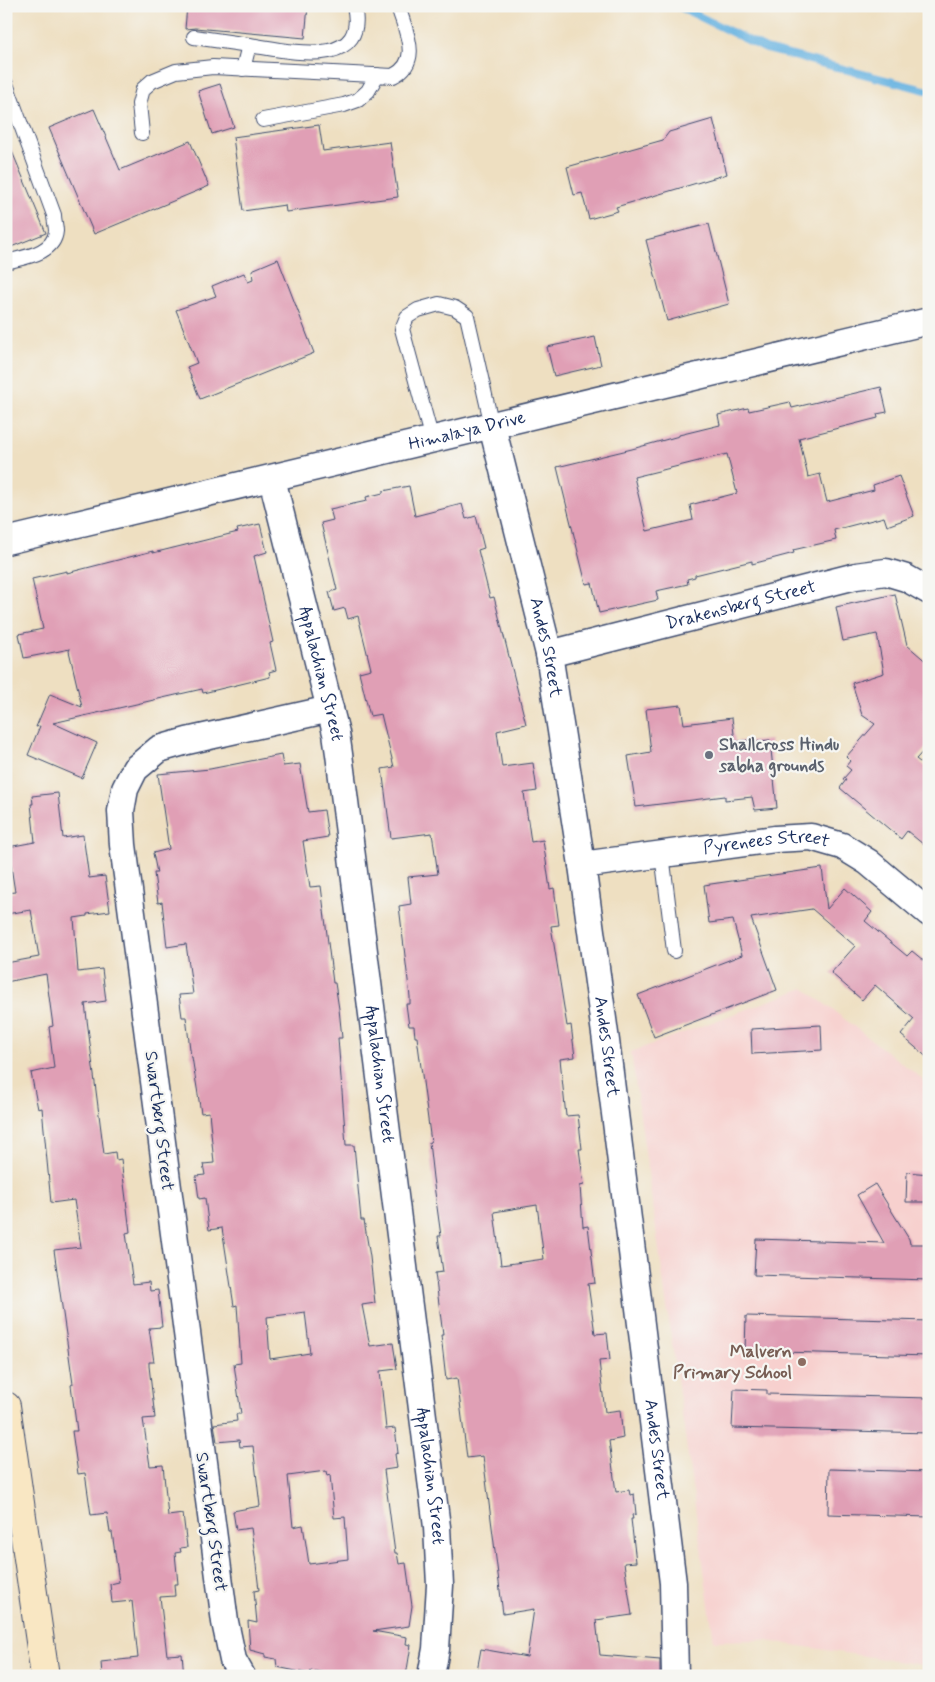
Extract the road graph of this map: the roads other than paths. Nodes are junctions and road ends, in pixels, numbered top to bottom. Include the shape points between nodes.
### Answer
1 (354, 6) edge
2 (398, 6) edge
3 (194, 37) dead end
4 (249, 45) junction
5 (243, 69) junction
6 (376, 76) junction
7 (6, 84) edge
8 (263, 120) dead end
9 (142, 133) dead end
10 (6, 262) edge
11 (929, 322) edge
12 (492, 426) junction
13 (432, 440) junction
14 (272, 479) junction
15 (6, 541) edge
16 (929, 591) edge
17 (550, 654) junction
18 (330, 709) junction
19 (662, 854) junction
20 (582, 865) junction
21 (929, 913) edge
22 (674, 950) dead end
23 (6, 1406) edge
24 (45, 1676) edge
25 (242, 1676) edge
26 (431, 1676) edge
27 (676, 1676) edge

1 - 4 lane via 355,31 341,48 324,52
2 - 6 lane via 411,53 403,71 393,76
3 - 4 lane
4 - 5 lane
5 - 6 lane
5 - 9 lane via 193,68 152,81 143,89 139,104
6 - 8 lane via 368,91 358,100
7 - 10 lane via 54,215 56,230 48,247
11 - 12 street, Himalaya Drive
12 - 13 street, Himalaya Drive
12 - 13 lane via 467,316 456,308 439,304 418,310 408,317 402,329
12 - 17 street, Andes Street
13 - 14 street, Himalaya Drive
14 - 15 street, Himalaya Drive
14 - 18 street, Appalachian Street
16 - 17 street, Drakensberg Street via 906,578 886,572 856,576
17 - 20 street, Andes Street
18 - 25 street, Swartberg Street via 159,750 135,769 125,789 121,811 209,1509 232,1660
18 - 26 street, Appalachian Street via 340,754 437,1527 440,1585
19 - 20 street, Pyrenees Street
19 - 21 street, Pyrenees Street via 810,837 842,846 868,862
19 - 22 lane
20 - 27 street, Andes Street via 673,1583
23 - 24 street

